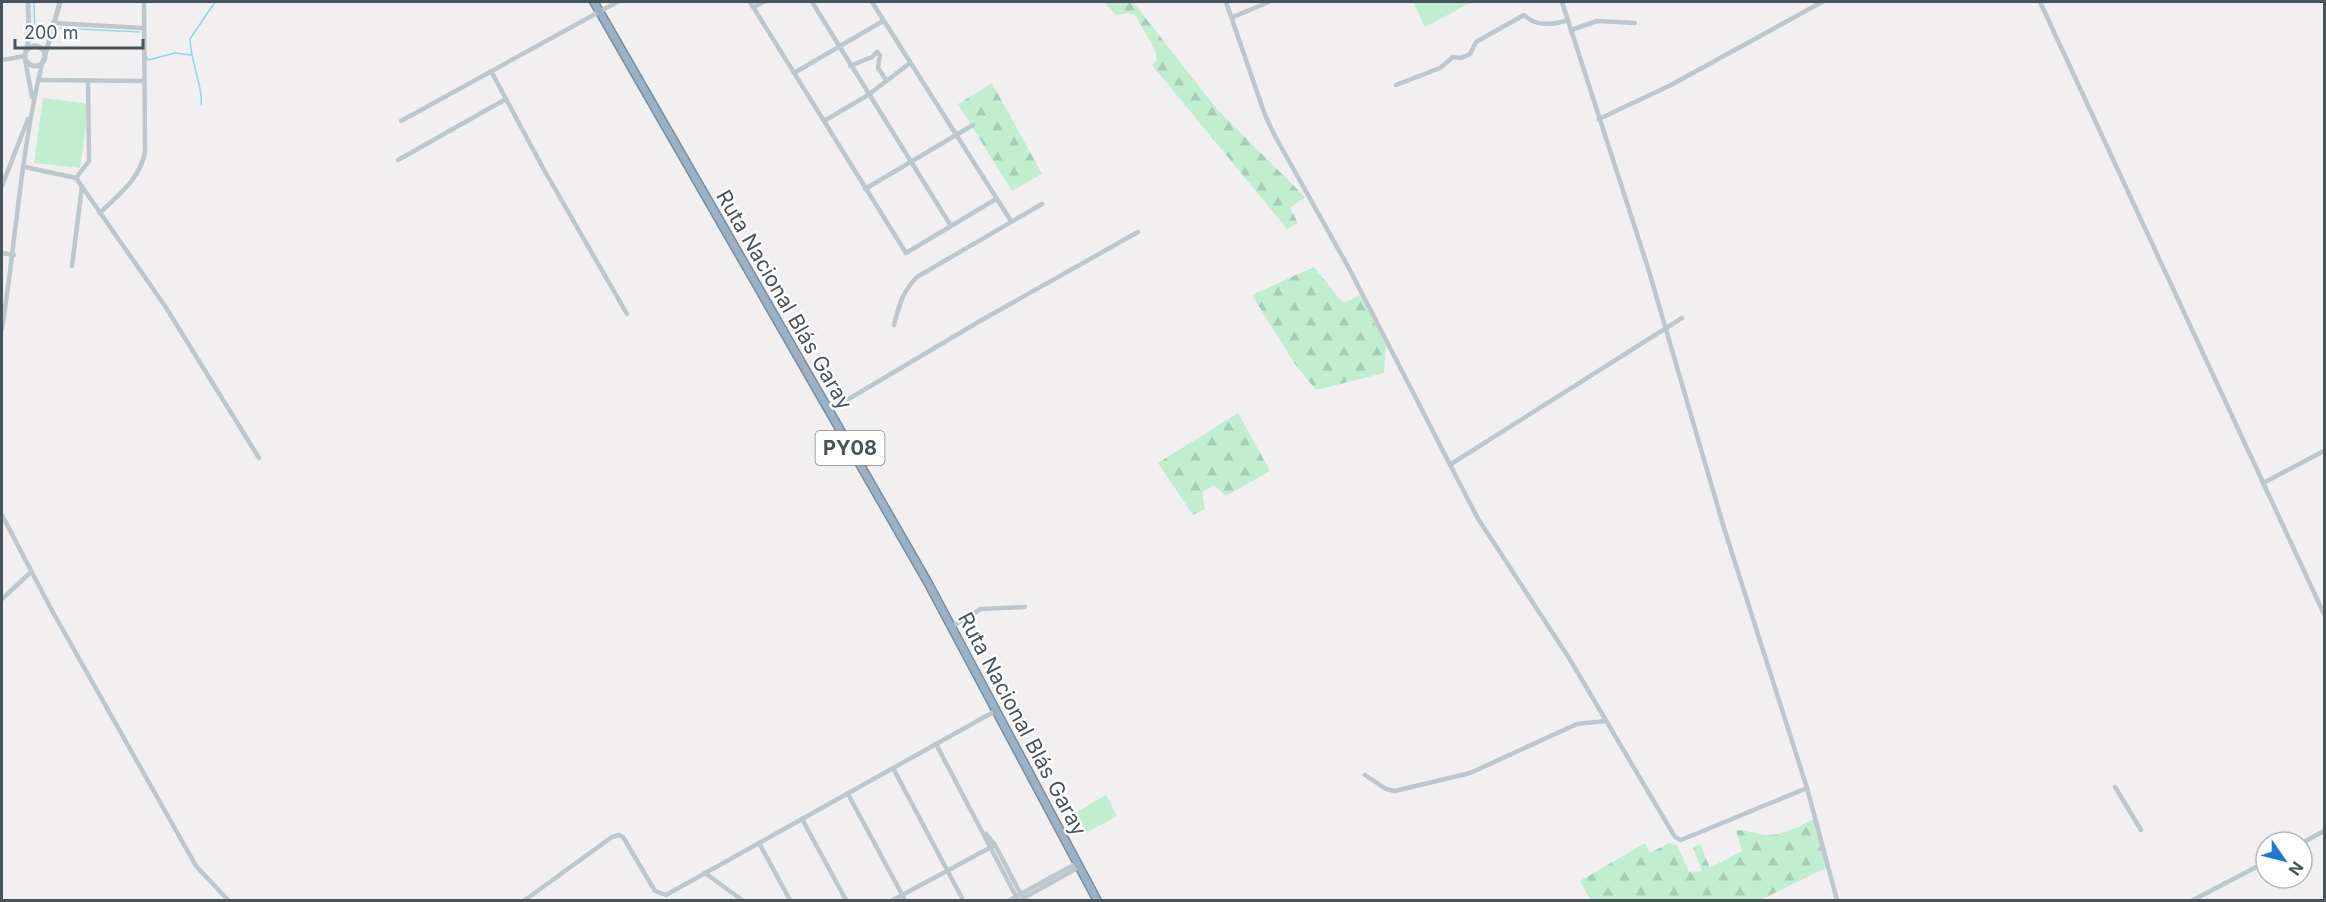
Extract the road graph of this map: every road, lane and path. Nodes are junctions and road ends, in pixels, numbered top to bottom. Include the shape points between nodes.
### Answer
1 (28, 2) edge
2 (60, 2) edge
3 (144, 2) edge
4 (594, 2) edge
5 (616, 2) edge
6 (750, 2) edge
7 (763, 2) edge
8 (812, 2) edge
9 (872, 2) edge
10 (1226, 2) edge
11 (1269, 2) edge
12 (1562, 2) edge
13 (1822, 2) edge
14 (2040, 2) edge
15 (754, 7) junction
16 (599, 11) junction
17 (1233, 17) junction
18 (1568, 20) junction
19 (883, 21) junction
20 (53, 23) junction
21 (1635, 23) dead end
22 (142, 28) junction
23 (1571, 30) junction
24 (29, 39) junction
25 (48, 41) junction
26 (36, 46) junction
27 (839, 46) junction
28 (25, 56) junction
29 (44, 58) junction
30 (2, 60) edge
31 (910, 63) junction
32 (850, 66) junction
33 (491, 71) junction
34 (794, 73) junction
35 (38, 80) junction
36 (886, 80) junction
37 (88, 81) junction
38 (143, 81) junction
39 (1396, 84) dead end
40 (868, 95) junction
41 (506, 99) junction
42 (33, 100) junction
43 (31, 111) junction
44 (1599, 119) junction
45 (401, 121) dead end
46 (824, 121) junction
47 (973, 125) dead end
48 (957, 135) junction
49 (398, 160) dead end
50 (911, 162) junction
51 (25, 167) junction
52 (76, 178) junction
53 (2, 186) edge
54 (82, 186) junction
55 (866, 189) junction
56 (996, 199) junction
57 (1042, 204) dead end
58 (100, 213) junction
59 (1011, 221) junction
60 (951, 226) junction
61 (1138, 232) dead end
62 (2, 253) edge
63 (14, 255) junction
64 (72, 266) dead end
65 (627, 314) dead end
66 (1682, 318) dead end
67 (894, 325) dead end
68 (1664, 328) junction
69 (2, 329) edge
70 (830, 410) junction
71 (2325, 451) edge
72 (259, 458) dead end
73 (1451, 464) junction
74 (2263, 483) junction
75 (2, 515) edge
76 (31, 572) junction
77 (2, 599) edge
78 (1025, 607) dead end
79 (2325, 614) edge
80 (951, 627) junction
81 (997, 710) junction
82 (1606, 721) junction
83 (936, 744) junction
84 (893, 768) junction
85 (1365, 775) dead end
86 (2115, 787) dead end
87 (1807, 788) junction
88 (848, 794) junction
89 (802, 819) junction
90 (2141, 830) dead end
91 (984, 832) junction
92 (759, 843) junction
93 (995, 845) junction
94 (989, 848) junction
95 (1078, 865) junction
96 (2254, 868) edge
97 (947, 871) junction
98 (705, 873) junction
99 (904, 898) edge
100 (1020, 899) edge
101 (228, 900) edge
102 (525, 900) edge
103 (742, 900) edge
104 (789, 900) edge
105 (846, 900) edge
106 (893, 900) edge
107 (963, 900) edge
108 (1010, 900) edge
109 (1097, 900) edge
110 (1837, 900) edge
111 (2193, 900) edge

1 - 24 street
2 - 20 street
3 - 22 street
4 - 16 highway, Ruta Nacional Blás Garay / PY08
5 - 16 street
6 - 15 street
7 - 15 street
8 - 27 street
9 - 19 street
10 - 17 street
11 - 17 street
12 - 18 street
13 - 44 street
14 - 74 street
15 - 34 street
16 - 33 street
16 - 70 highway, Ruta Nacional Blás Garay / PY08
17 - 73 street via 1275,136 1352,272
18 - 23 street
18 - 39 street via 1538,24 1524,15 1476,42 1470,54 1453,57 1440,68
19 - 27 street
19 - 31 street
20 - 22 street
20 - 25 street
21 - 23 street via 1597,21
22 - 38 street
23 - 44 street
24 - 26 street
24 - 28 street
25 - 26 street
25 - 29 street
26 - 28 street
26 - 29 street
27 - 32 street
27 - 34 street
28 - 29 street via 34,65
28 - 30 street
28 - 42 street
29 - 35 street
31 - 36 street
31 - 48 street
32 - 36 street via 877,52 878,68
32 - 40 street
33 - 41 street
33 - 45 street
34 - 46 street
35 - 37 street
35 - 42 street
36 - 40 street
37 - 38 street
37 - 52 street via 88,161
38 - 58 street via 143,164 135,179
40 - 46 street
40 - 50 street
41 - 49 street
41 - 65 street
42 - 43 street
43 - 51 street
43 - 53 street
44 - 68 street
46 - 55 street
47 - 48 street
48 - 50 street
48 - 56 street
50 - 55 street
50 - 60 street
51 - 52 street
51 - 63 street
52 - 54 street
54 - 58 street
54 - 64 street
55 - 60 street via 906,253
56 - 59 street
56 - 60 street
57 - 59 street
58 - 72 street via 165,306
59 - 67 street via 917,277 899,302
61 - 70 street
62 - 63 street
63 - 69 street
66 - 68 street
68 - 73 street
68 - 87 street
70 - 80 highway, Ruta Nacional Blás Garay / PY08
71 - 74 street
73 - 82 street via 1477,517
74 - 79 street
75 - 76 street
76 - 77 street
76 - 101 street via 196,866
78 - 80 street via 981,609
80 - 81 highway, Ruta Nacional Blás Garay / PY08
81 - 83 street
81 - 95 highway, Ruta Nacional Blás Garay / PY08
82 - 85 street via 1577,724 1470,772 1395,791
82 - 87 street via 1678,840
83 - 84 street
83 - 91 street
84 - 88 street
84 - 97 street
86 - 90 street
87 - 110 street
88 - 89 street
88 - 99 street
89 - 92 street
89 - 105 street
91 - 93 street
91 - 94 street
92 - 98 street
92 - 104 street
93 - 94 street
93 - 100 street
94 - 97 street
94 - 100 street
95 - 100 street
95 - 109 highway, Ruta Nacional Blás Garay / PY08
96 - 111 street
97 - 99 street
97 - 107 street
98 - 102 street via 666,895 660,894 619,835
98 - 103 street
99 - 106 street
100 - 108 street

